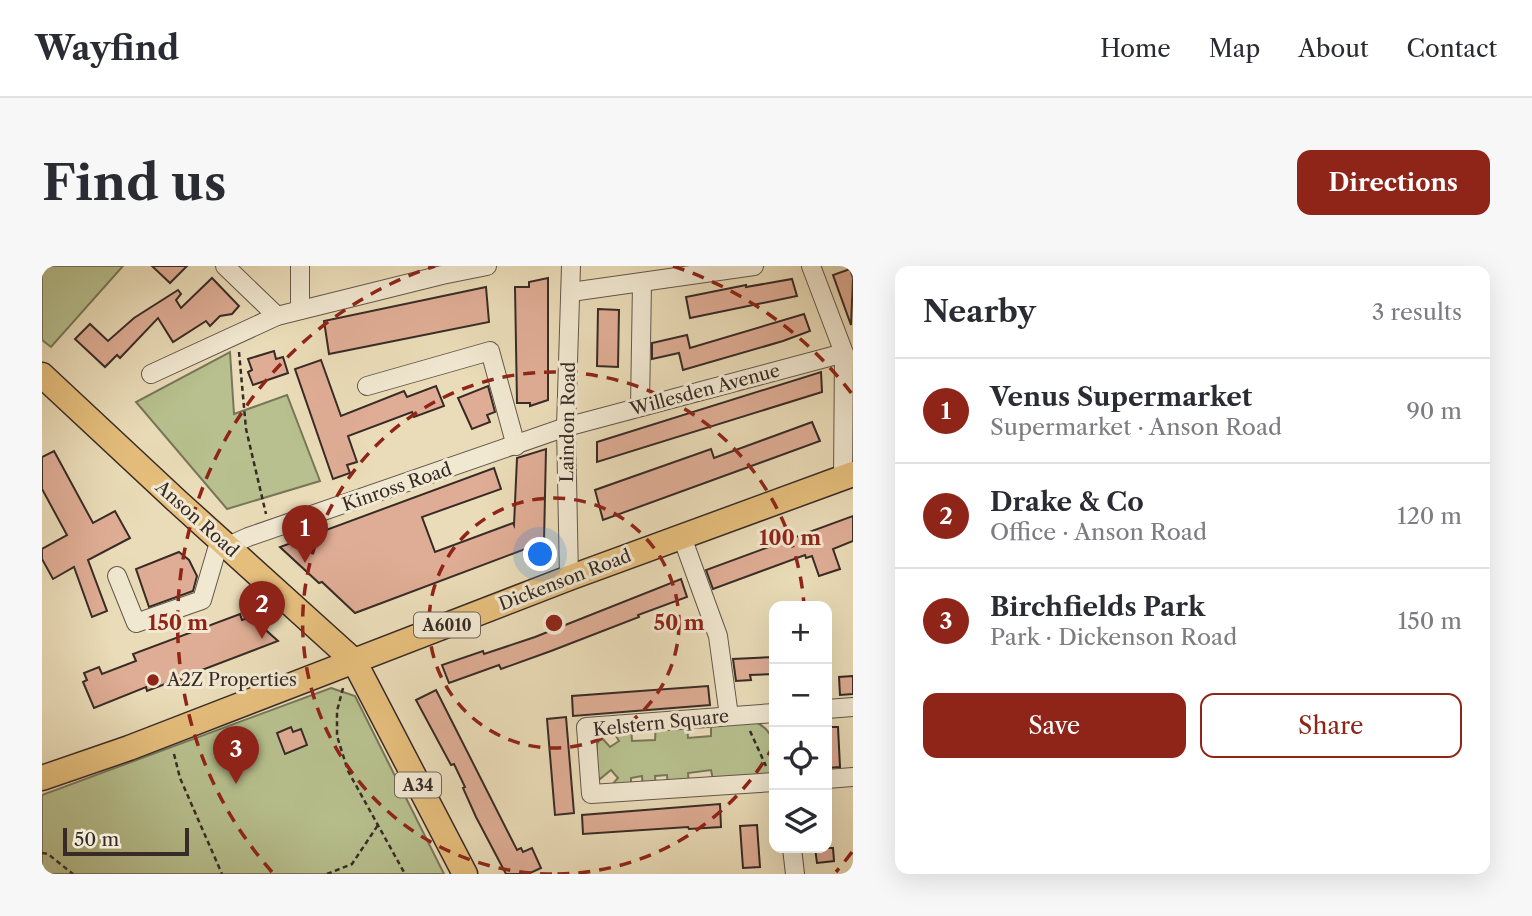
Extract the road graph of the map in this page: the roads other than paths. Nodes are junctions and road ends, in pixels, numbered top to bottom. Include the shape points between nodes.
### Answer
1 (225, 266) edge
2 (300, 266) edge
3 (487, 266) edge
4 (571, 266) edge
5 (754, 266) edge
6 (811, 266) edge
7 (442, 270) edge
8 (642, 283) junction
9 (571, 292) junction
10 (300, 310) junction
11 (277, 316) junction
12 (844, 353) junction
13 (151, 374) dead end
14 (42, 375) edge
15 (367, 386) dead end
16 (640, 407) junction
17 (566, 427) junction
18 (516, 446) junction
19 (848, 476) edge
20 (682, 537) junction
21 (224, 543) junction
22 (117, 576) dead end
23 (569, 578) junction
24 (354, 661) junction
25 (853, 707) edge
26 (832, 709) edge
27 (733, 711) junction
28 (769, 713) edge
29 (853, 777) edge
30 (42, 778) edge
31 (832, 779) edge
32 (769, 782) edge
33 (793, 853) edge
34 (465, 874) edge
35 (795, 874) edge

1 - 11 street
2 - 10 street
3 - 7 street
4 - 9 street, Laindon Road
5 - 8 street
6 - 12 street
7 - 10 street
8 - 9 street
8 - 16 street
9 - 17 street, Laindon Road
10 - 11 street
11 - 13 street
12 - 16 street, Willesden Avenue
12 - 19 street
14 - 21 highway, Anson Road / A34
15 - 18 street via 490,351
16 - 17 street, Willesden Avenue
17 - 18 street, Kinross Road
17 - 23 street, Laindon Road
18 - 21 street, Kinross Road
19 - 20 highway, Dickenson Road / A6010
20 - 23 highway, Dickenson Road / A6010
20 - 27 street via 718,636
21 - 22 street via 202,600 136,623
21 - 24 highway, Anson Road / A34
23 - 24 highway, Dickenson Road / A6010
24 - 30 highway, Dickenson Road / A6010
24 - 34 highway, A34
25 - 26 street
27 - 28 street, Kelstern Square
27 - 32 street, Kelstern Square via 586,727 591,794
29 - 31 street
33 - 35 street

